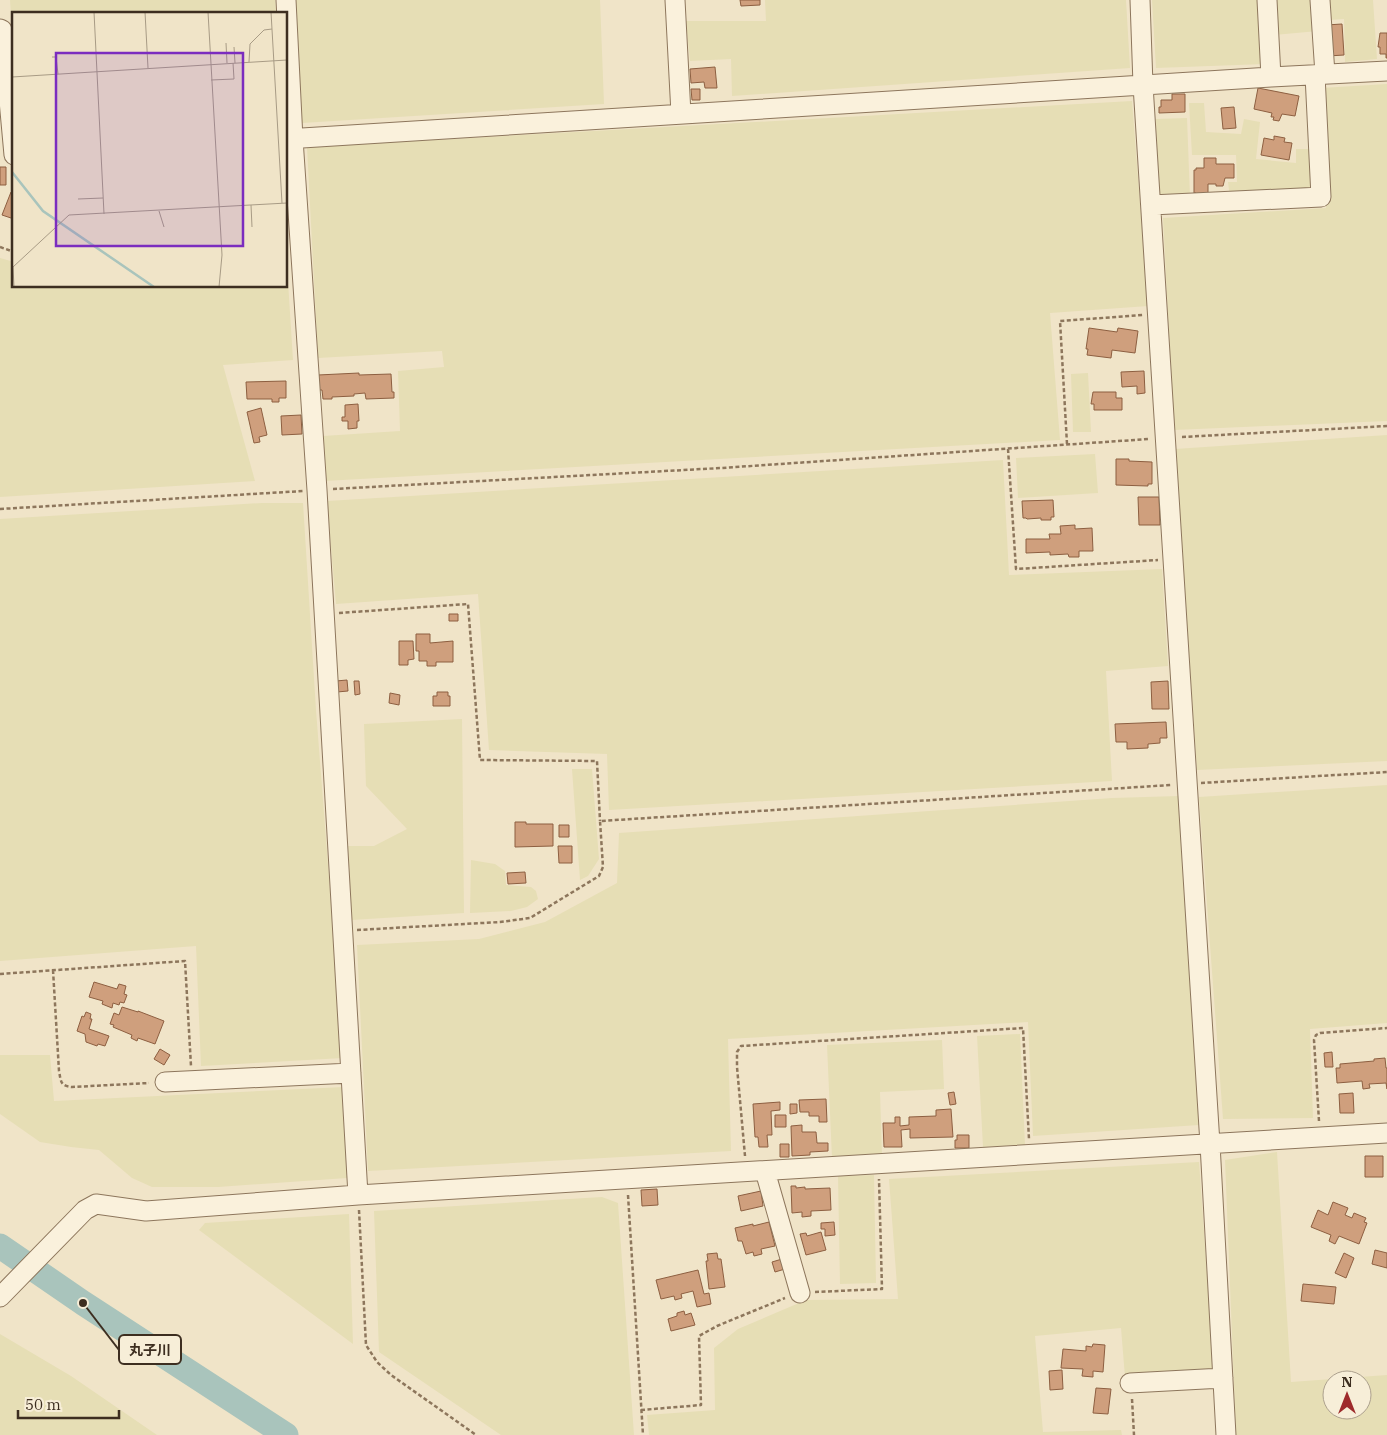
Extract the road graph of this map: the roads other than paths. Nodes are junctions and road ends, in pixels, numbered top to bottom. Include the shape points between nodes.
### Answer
1 (675, 0) edge
2 (1140, 0) edge
3 (1267, 0) edge
4 (1320, 0) edge
5 (0, 29) edge
6 (288, 70) edge
7 (1387, 71) edge
8 (1320, 74) junction
9 (1271, 77) junction
10 (1143, 85) junction
11 (682, 114) junction
12 (12, 133) edge
13 (290, 139) edge
14 (1151, 206) junction
15 (351, 1074) junction
16 (166, 1082) road end
17 (1387, 1133) edge
18 (1210, 1144) junction
19 (755, 1172) junction
20 (358, 1195) junction
21 (800, 1293) road end
22 (0, 1297) edge
23 (1223, 1378) junction
24 (1130, 1382) road end
25 (1226, 1435) edge

1 - 11 street
2 - 10 street
3 - 9 street
4 - 8 street
5 - 12 street
6 - 13 street
7 - 8 street
8 - 9 street
8 - 14 street via 1321,197
9 - 10 street
10 - 11 street
10 - 14 street
11 - 13 street
13 - 15 street via 317,490
14 - 18 street
15 - 16 street
15 - 20 street
17 - 18 street
18 - 19 street
18 - 23 street
19 - 20 street
19 - 21 street
20 - 22 street via 146,1211 96,1204 85,1210
23 - 24 street
23 - 25 street

